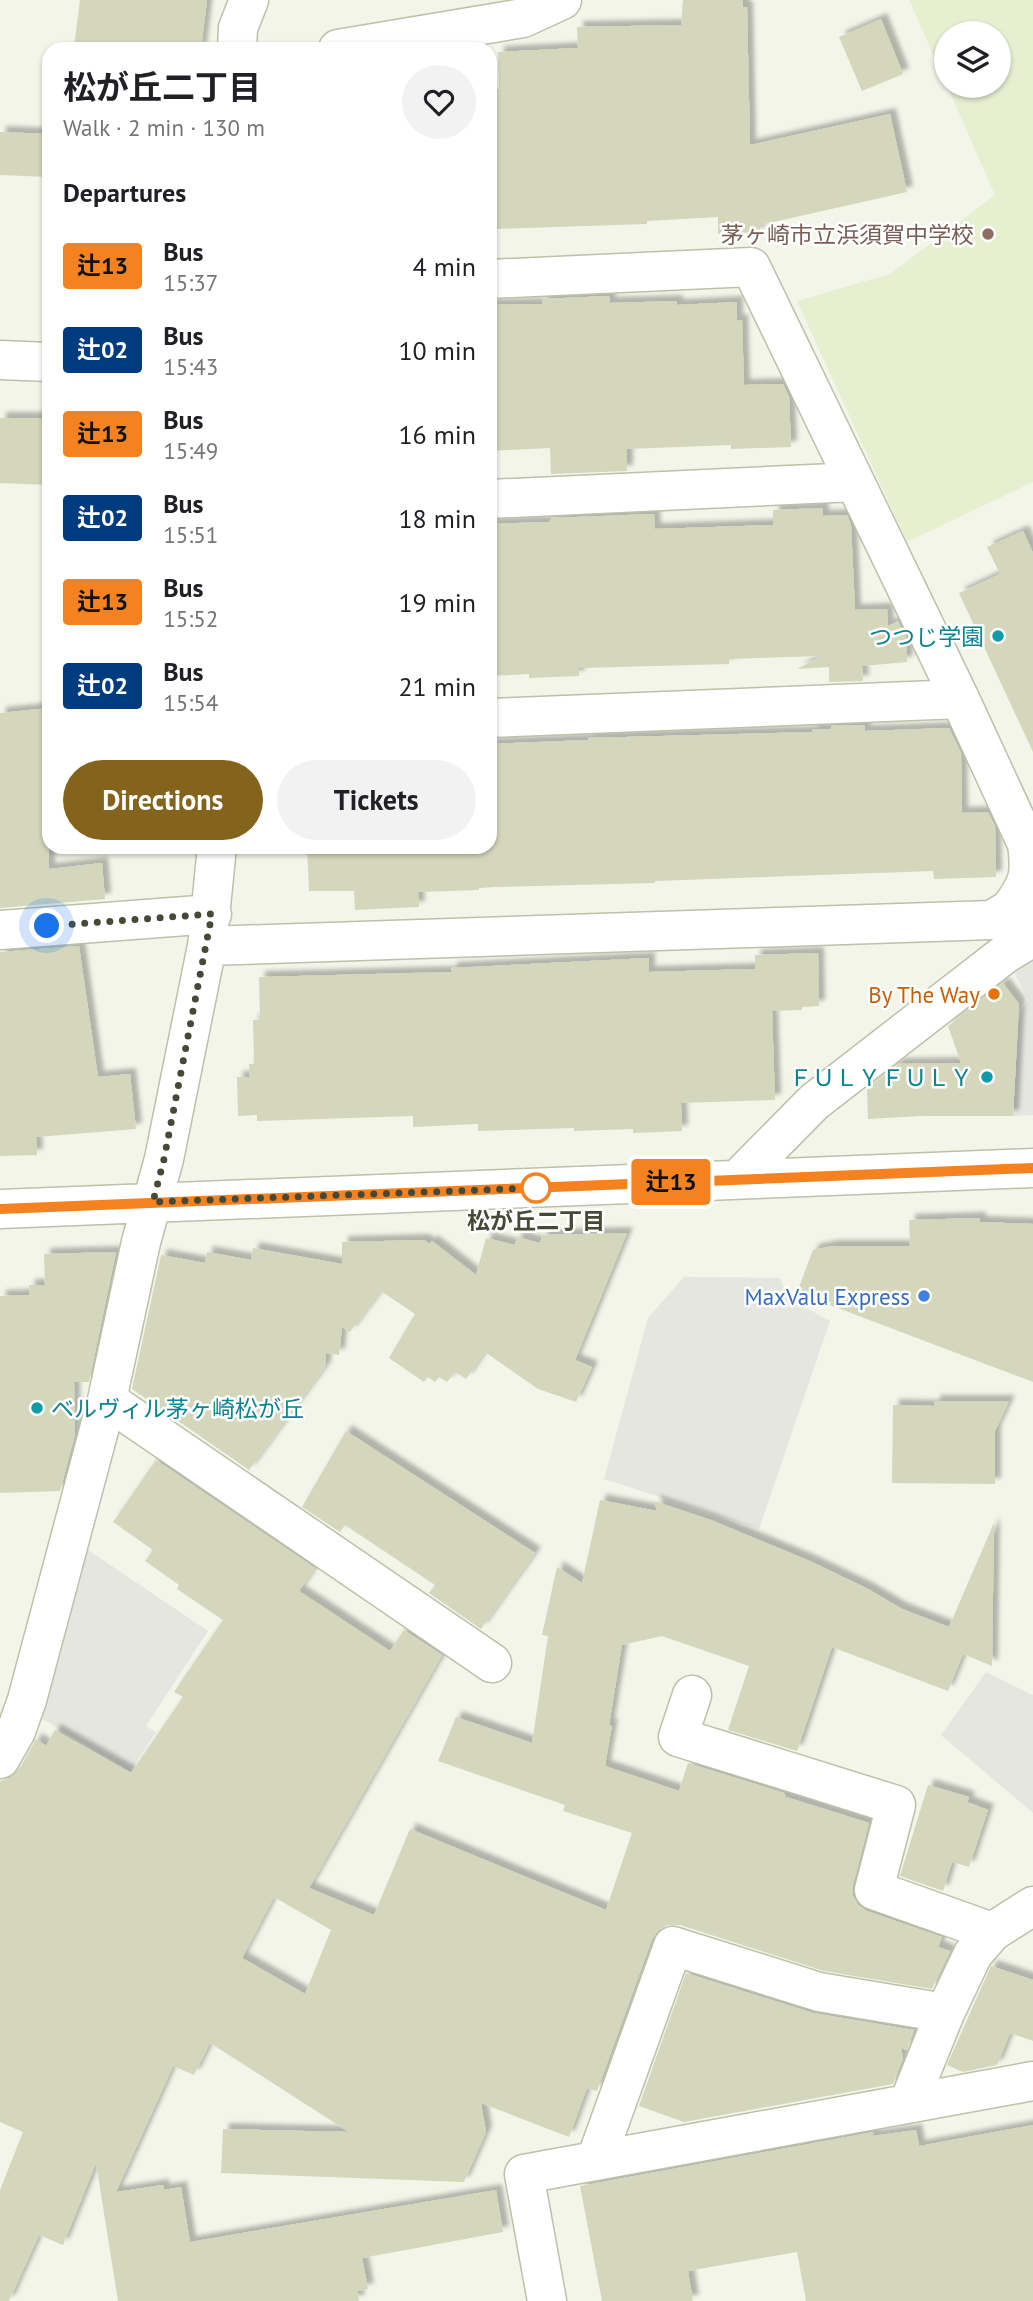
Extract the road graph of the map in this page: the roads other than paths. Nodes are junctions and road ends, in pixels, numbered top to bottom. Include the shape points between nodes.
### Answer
1 (249, 0) edge
2 (562, 0) edge
3 (237, 42) edge
4 (380, 42) edge
5 (497, 279) edge
6 (0, 360) edge
7 (42, 362) edge
8 (855, 482) junction
9 (497, 499) edge
10 (960, 699) junction
11 (497, 718) edge
12 (216, 854) edge
13 (1025, 923) edge
14 (0, 930) edge
15 (209, 930) junction
16 (1033, 1168) edge
17 (739, 1178) junction
18 (153, 1202) junction
19 (0, 1209) edge
20 (107, 1399) junction
21 (492, 1663) dead end
22 (692, 1695) dead end
23 (0, 1759) edge
24 (1033, 1906) edge
25 (992, 1932) junction
26 (945, 2013) junction
27 (1033, 2081) edge
28 (909, 2102) junction
29 (596, 2160) junction
30 (547, 2301) edge

1 - 3 street
2 - 4 street via 523,18
5 - 8 street via 751,267
6 - 7 street
8 - 9 street
8 - 10 street
10 - 11 street
10 - 13 street via 1027,844 1030,867
12 - 15 street
13 - 15 street via 992,919
13 - 17 street via 1005,954 814,1102
14 - 15 street
15 - 18 street
16 - 17 street
17 - 18 street
18 - 19 street
18 - 20 street
20 - 21 street
20 - 23 street via 27,1700
22 - 25 street via 678,1737 896,1805 874,1890
24 - 25 street
25 - 26 street via 973,1954
26 - 28 street
26 - 29 street via 819,1993 673,1946
27 - 28 street
28 - 29 street
29 - 30 street via 524,2174

